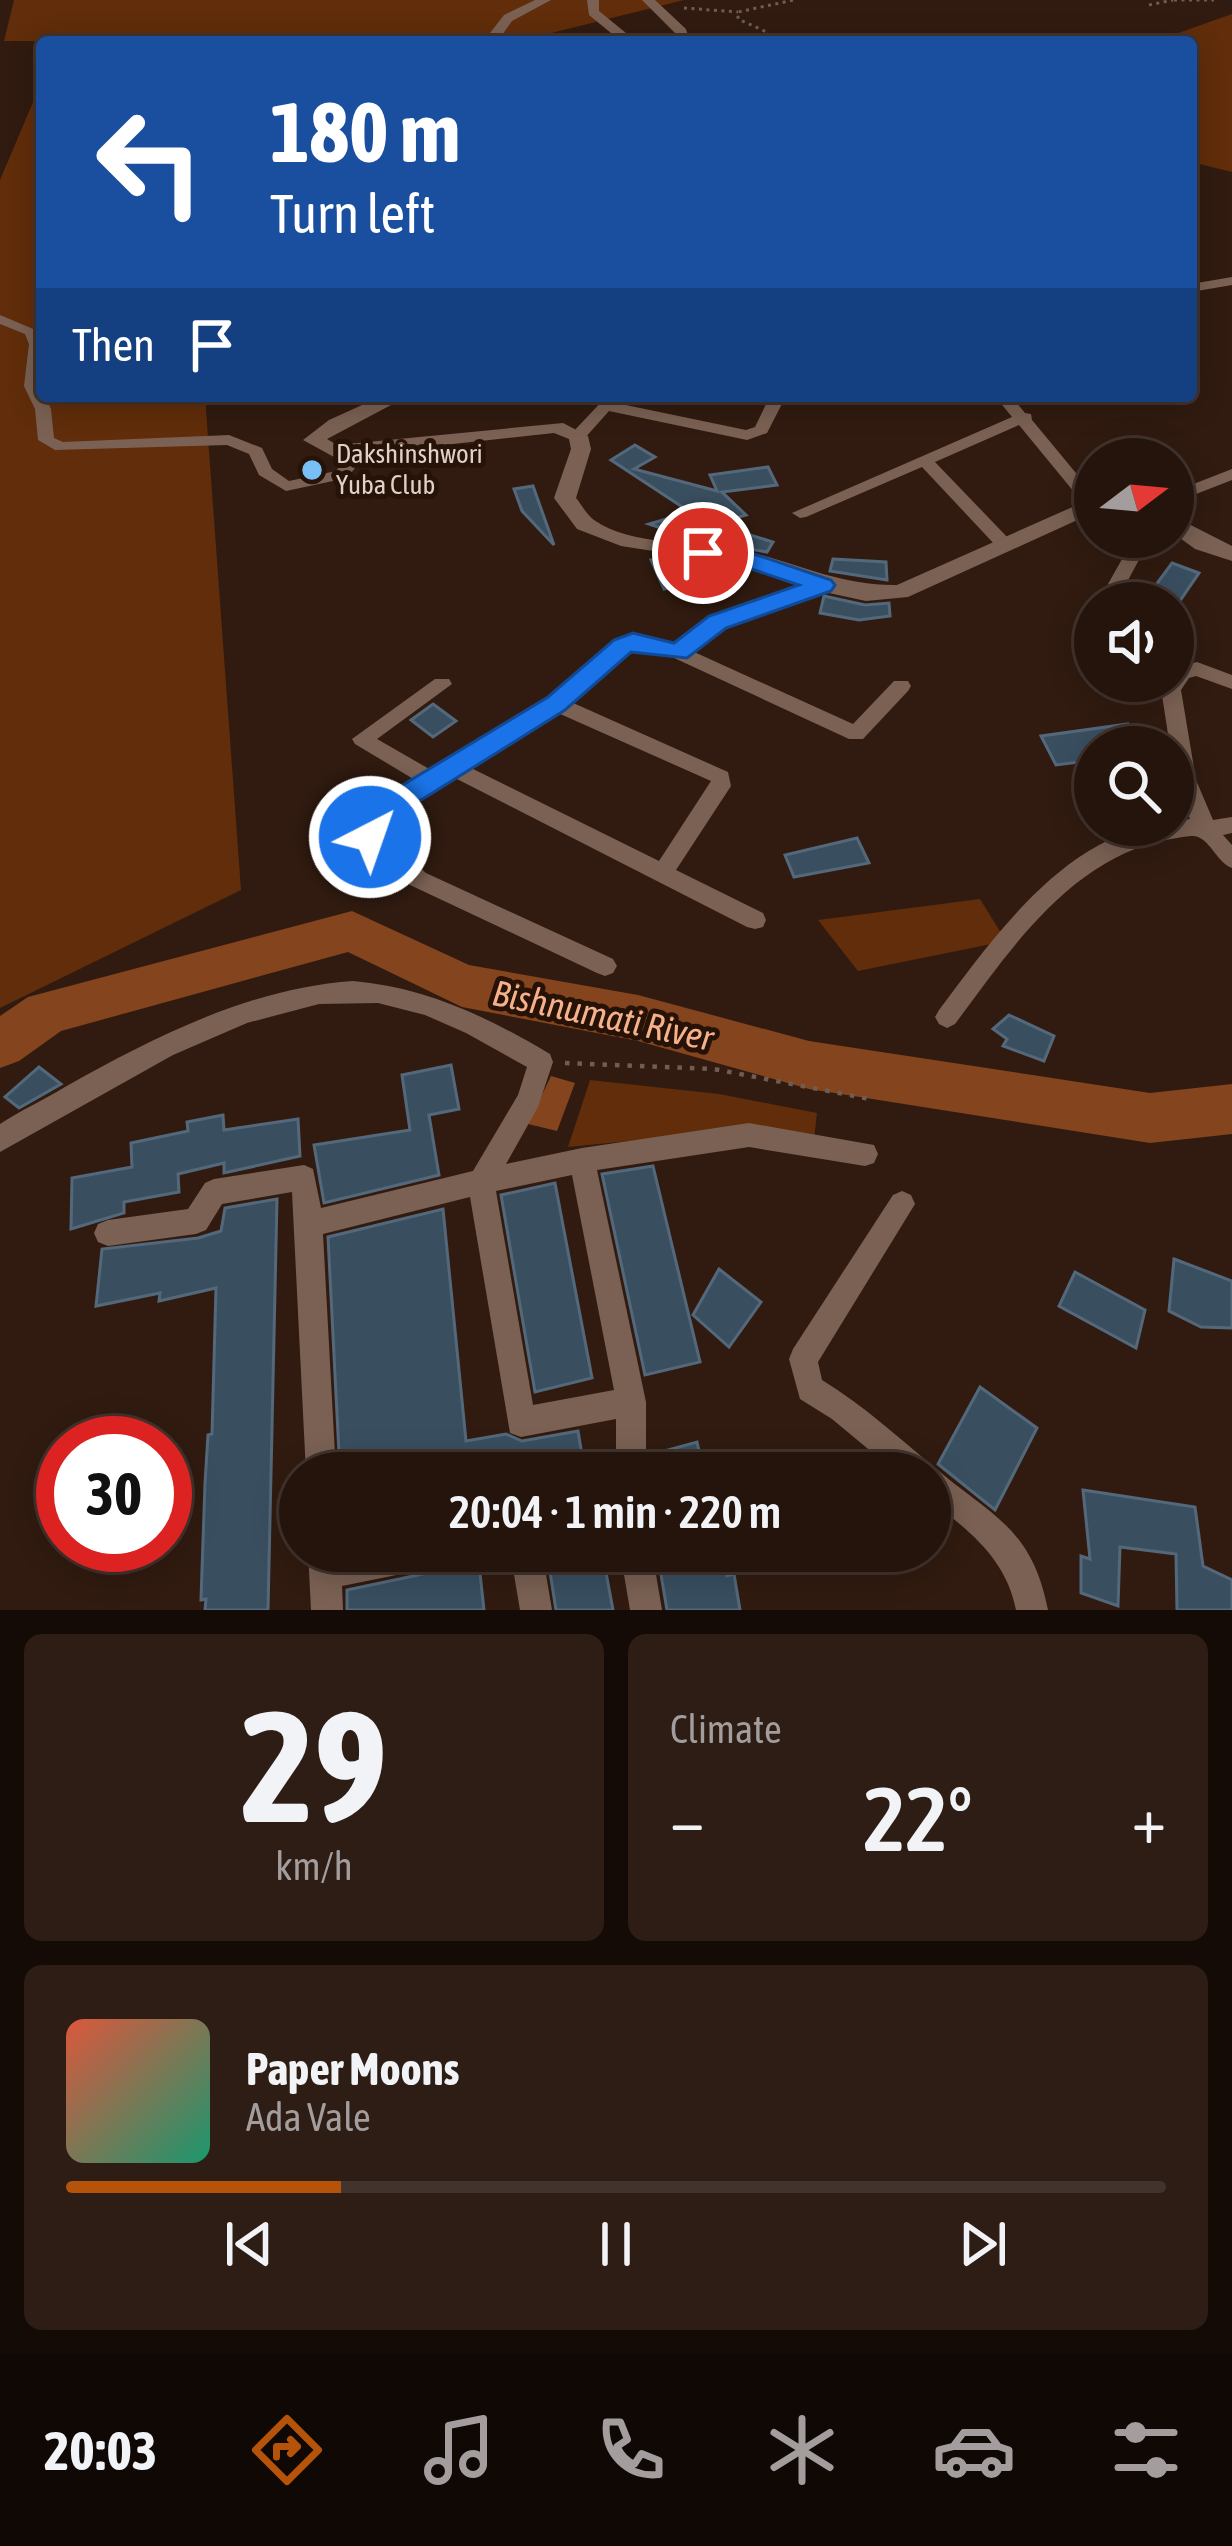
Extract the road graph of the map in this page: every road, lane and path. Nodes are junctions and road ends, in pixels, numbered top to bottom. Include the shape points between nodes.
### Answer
1 (544, 0) edge
2 (593, 0) edge
3 (794, 0) edge
4 (1174, 0) edge
5 (1214, 0) edge
6 (648, 2) edge
7 (1149, 5) dead end
8 (738, 12) junction
9 (494, 36) edge
10 (624, 36) edge
11 (681, 36) edge
12 (767, 36) edge
13 (1232, 281) edge
14 (1197, 287) edge
15 (0, 319) edge
16 (36, 394) edge
17 (40, 402) edge
18 (385, 402) edge
19 (610, 402) edge
20 (615, 402) edge
21 (775, 402) edge
22 (1010, 402) edge
23 (1026, 417) junction
24 (578, 436) junction
25 (363, 448) junction
26 (924, 460) junction
27 (1232, 474) edge
28 (1074, 478) edge
29 (1194, 489) edge
30 (800, 512) dead end
31 (1074, 514) edge
32 (1194, 538) edge
33 (1003, 543) junction
34 (1232, 554) edge
35 (823, 585) junction
36 (678, 652) junction
37 (1194, 668) edge
38 (1197, 669) junction
39 (1232, 682) edge
40 (442, 684) dead end
41 (901, 686) dead end
42 (556, 704) junction
43 (453, 768) junction
44 (431, 780) junction
45 (1232, 825) edge
46 (1202, 828) junction
47 (1232, 859) edge
48 (662, 874) junction
49 (755, 920) dead end
50 (605, 966) dead end
51 (947, 1016) dead end
52 (542, 1062) junction
53 (870, 1099) dead end
54 (0, 1140) edge
55 (865, 1154) dead end
56 (582, 1160) junction
57 (481, 1182) junction
58 (902, 1204) dead end
59 (309, 1224) junction
60 (108, 1233) dead end
61 (631, 1402) junction
62 (320, 1452) edge
63 (632, 1452) edge
64 (895, 1452) edge
65 (951, 1497) edge
66 (325, 1572) edge
67 (530, 1572) edge
68 (640, 1572) edge
69 (327, 1610) edge
70 (536, 1610) edge
71 (646, 1610) edge
72 (1032, 1610) edge

1 - 9 street via 508,18
2 - 10 street via 593,11
3 - 8 path
4 - 5 path
4 - 7 path
6 - 8 path
6 - 11 street
8 - 12 path
13 - 14 street
15 - 16 street via 31,331
17 - 25 street via 46,440 62,447 229,440 256,451 265,472 286,486 341,475
18 - 25 street via 313,440 334,451
19 - 24 street
20 - 21 street via 747,435 761,430
22 - 23 street
23 - 26 street
23 - 28 street
24 - 25 street via 526,428
24 - 35 street via 566,498 585,524 629,541 740,557
26 - 30 street
26 - 33 street
27 - 29 street
31 - 33 street
32 - 34 street
33 - 35 street via 900,592
35 - 36 street via 718,622
36 - 41 street via 856,734
36 - 42 street via 633,641
37 - 38 street
38 - 39 street
38 - 46 street via 1171,689 1182,772
40 - 44 street via 362,739
42 - 43 street
42 - 48 street via 721,777
43 - 44 street
43 - 48 street
44 - 50 street via 373,816 370,837 418,879
45 - 46 street
46 - 47 street
46 - 51 street via 1163,829 1126,844 1043,894
48 - 49 street
52 - 53 path via 714,1069
52 - 54 street via 424,1003 352,991 227,1021 148,1053
52 - 57 street
55 - 56 street via 749,1135
56 - 57 street
56 - 61 street
57 - 59 street
57 - 61 street via 521,1422
58 - 64 street via 803,1359 810,1389
59 - 60 street via 304,1178 214,1192 196,1221
59 - 62 street
61 - 63 street
65 - 72 street via 1010,1546 1030,1585
66 - 69 street
67 - 70 street
68 - 71 street

